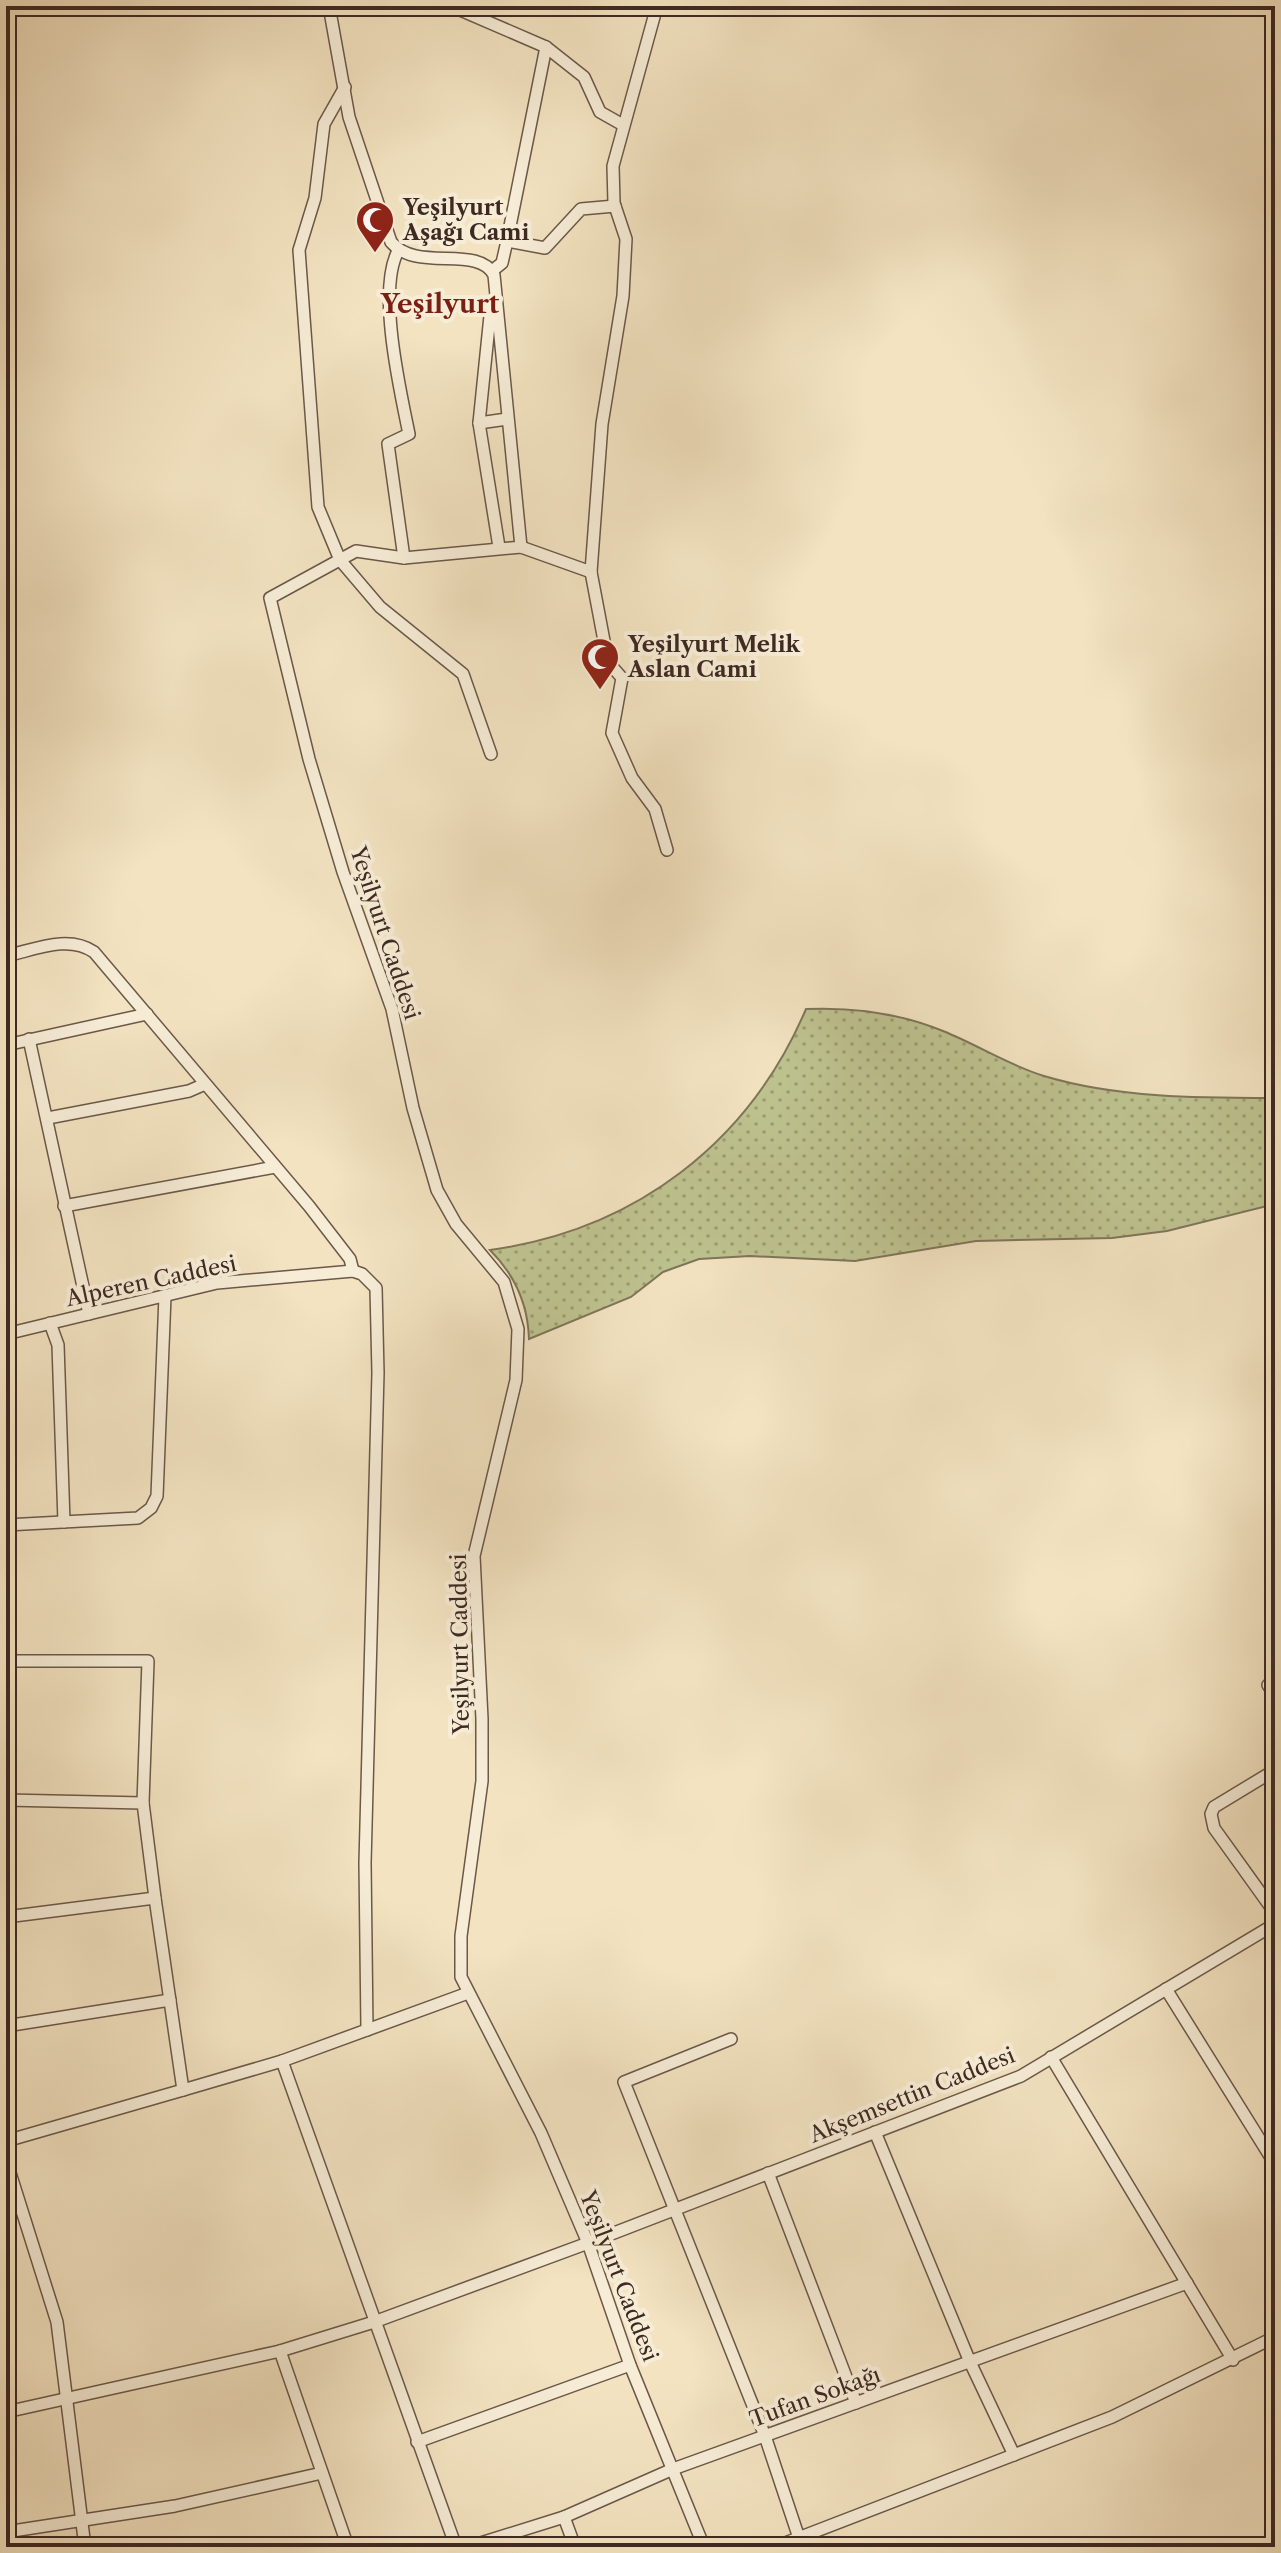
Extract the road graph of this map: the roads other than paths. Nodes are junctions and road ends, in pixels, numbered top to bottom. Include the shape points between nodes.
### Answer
1 (329, 6) edge
2 (451, 6) edge
3 (657, 6) edge
4 (546, 47) junction
5 (345, 87) junction
6 (623, 125) junction
7 (615, 206) junction
8 (507, 241) junction
9 (398, 251) junction
10 (492, 271) junction
11 (494, 285) junction
12 (502, 366) junction
13 (483, 367) junction
14 (507, 419) junction
15 (479, 423) junction
16 (499, 547) junction
17 (521, 547) junction
18 (404, 558) junction
19 (340, 560) junction
20 (591, 572) junction
21 (491, 754) dead end
22 (667, 850) dead end
23 (6, 956) edge
24 (147, 1014) junction
25 (29, 1039) junction
26 (6, 1045) edge
27 (205, 1084) junction
28 (48, 1118) junction
29 (275, 1167) junction
30 (64, 1206) junction
31 (353, 1271) junction
32 (165, 1296) junction
33 (89, 1314) junction
34 (50, 1323) junction
35 (6, 1334) edge
36 (64, 1522) junction
37 (6, 1525) edge
38 (6, 1661) edge
39 (1275, 1770) edge
40 (6, 1800) edge
41 (143, 1803) junction
42 (155, 1898) junction
43 (1275, 1913) edge
44 (6, 1917) edge
45 (1275, 1924) edge
46 (1166, 1989) junction
47 (468, 1993) junction
48 (170, 2000) junction
49 (6, 2026) edge
50 (367, 2030) junction
51 (731, 2039) dead end
52 (1051, 2057) junction
53 (282, 2061) junction
54 (183, 2090) junction
55 (875, 2132) junction
56 (6, 2141) edge
57 (1270, 2144) edge
58 (6, 2160) edge
59 (1275, 2164) edge
60 (768, 2173) junction
61 (675, 2209) junction
62 (588, 2243) junction
63 (1187, 2283) junction
64 (374, 2322) junction
65 (1275, 2337) edge
66 (280, 2351) junction
67 (1233, 2360) junction
68 (970, 2362) junction
69 (630, 2365) junction
70 (68, 2399) junction
71 (856, 2403) junction
72 (6, 2412) edge
73 (765, 2436) junction
74 (417, 2442) junction
75 (1014, 2455) junction
76 (673, 2469) junction
77 (322, 2473) junction
78 (564, 2517) junction
79 (82, 2520) junction
80 (6, 2532) edge
81 (801, 2543) edge
82 (85, 2547) edge
83 (348, 2547) edge
84 (456, 2547) edge
85 (468, 2547) edge
86 (575, 2547) edge
87 (704, 2547) edge
88 (775, 2547) edge

1 - 5 street
2 - 4 street
3 - 6 street
4 - 6 street via 584,77 600,112
4 - 8 street
5 - 9 street via 349,117 386,232
5 - 19 street via 324,124 315,198 299,250 318,507
6 - 7 street via 613,166
7 - 8 street via 581,209 545,248
7 - 20 street via 626,239 623,296 602,424
8 - 10 street via 502,263
9 - 10 street via 407,257 477,262
9 - 18 street via 390,267 395,362 409,434 388,444
10 - 11 street
11 - 12 street
11 - 13 street
12 - 13 street
12 - 14 street
13 - 15 street
14 - 15 street
14 - 17 street
15 - 16 street
16 - 17 street
16 - 18 street
17 - 20 street
18 - 19 street via 356,551
19 - 21 street via 380,607 463,674
19 - 47 street, Yeşilyurt Caddesi via 270,598 309,759 392,1009 437,1190 456,1224 504,1282 518,1329 516,1380 474,1556 482,1781 461,1936 461,1977
20 - 22 street via 608,662 622,678 612,733 632,778 655,809
23 - 24 street via 80,944 94,952
24 - 25 street
24 - 27 street
25 - 26 street
25 - 28 street
27 - 28 street
27 - 29 street
28 - 30 street
29 - 30 street
29 - 31 street via 350,1259
30 - 33 street
31 - 32 street, Alperen Caddesi via 217,1283
31 - 50 street via 370,1280 379,1297 365,1863
32 - 33 street, Alperen Caddesi
32 - 36 street via 157,1496 138,1518
33 - 34 street, Alperen Caddesi
34 - 35 street, Alperen Caddesi
34 - 36 street via 58,1345
36 - 37 street
38 - 41 street via 148,1661
39 - 43 street via 1214,1807 1211,1814 1214,1828
40 - 41 street
41 - 42 street
42 - 44 street
42 - 48 street
45 - 46 street, Akşemsettin Caddesi
46 - 52 street, Akşemsettin Caddesi
46 - 57 street
47 - 50 street
47 - 62 street, Yeşilyurt Caddesi via 541,2133
48 - 49 street
48 - 54 street
50 - 53 street
51 - 61 street via 624,2082
52 - 55 street, Akşemsettin Caddesi via 1021,2076
52 - 63 street
53 - 54 street
53 - 64 street
54 - 56 street
55 - 60 street, Akşemsettin Caddesi
55 - 68 street
57 - 59 street
58 - 70 street via 57,2322
60 - 61 street, Akşemsettin Caddesi
60 - 71 street
61 - 62 street, Akşemsettin Caddesi
61 - 73 street
62 - 64 street, Akşemsettin Caddesi
62 - 69 street, Yeşilyurt Caddesi
63 - 67 street
63 - 68 street, Tufan Sokağı
64 - 66 street, Akşemsettin Caddesi
64 - 74 street
65 - 67 street
66 - 70 street, Akşemsettin Caddesi
66 - 77 street
67 - 75 street via 1112,2417
68 - 71 street, Tufan Sokağı
68 - 75 street
69 - 74 street
69 - 76 street, Yeşilyurt Caddesi
70 - 72 street, Akşemsettin Caddesi
70 - 79 street
71 - 73 street, Tufan Sokağı
73 - 76 street, Tufan Sokağı
73 - 81 street
74 - 84 street
75 - 81 street
76 - 78 street, Tufan Sokağı
76 - 87 street, Yeşilyurt Caddesi
77 - 79 street via 175,2506
77 - 83 street
78 - 85 street, Tufan Sokağı
78 - 86 street
79 - 80 street
79 - 82 street
81 - 88 street

